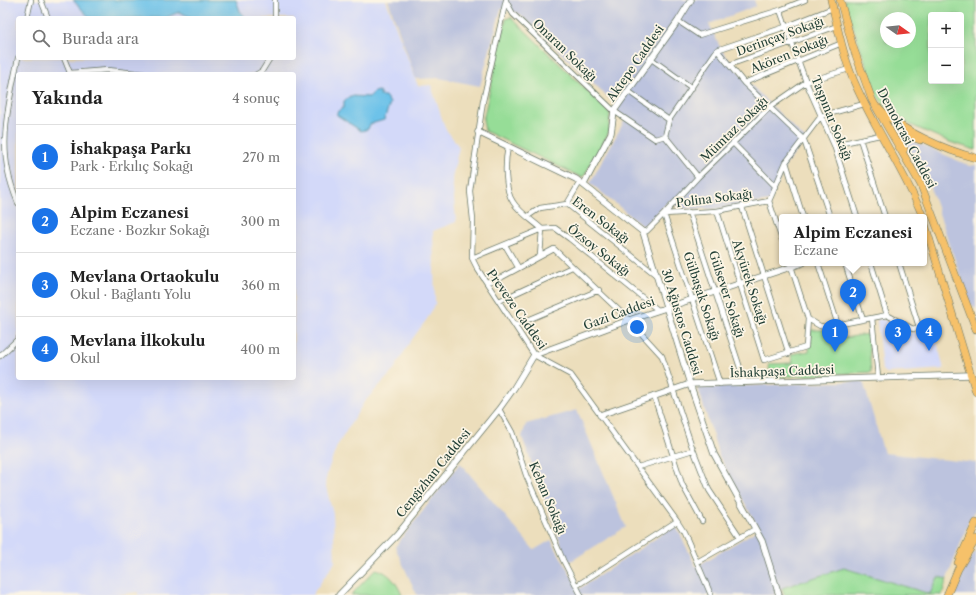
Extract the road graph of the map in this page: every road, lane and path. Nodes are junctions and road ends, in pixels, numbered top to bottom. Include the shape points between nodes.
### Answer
1 (31, 0) edge
2 (41, 0) edge
3 (275, 0) edge
4 (506, 0) edge
5 (691, 0) edge
6 (805, 0) edge
7 (831, 0) edge
8 (840, 0) edge
9 (833, 8) junction
10 (780, 10) junction
11 (27, 16) edge
12 (47, 16) edge
13 (275, 16) edge
14 (678, 21) junction
15 (837, 26) junction
16 (785, 27) junction
17 (791, 42) junction
18 (842, 43) junction
19 (717, 50) junction
20 (650, 58) junction
21 (18, 60) edge
22 (65, 60) edge
23 (269, 60) edge
24 (798, 61) junction
25 (729, 66) junction
26 (849, 69) junction
27 (70, 72) edge
28 (83, 72) edge
29 (126, 72) edge
30 (260, 72) edge
31 (806, 82) junction
32 (744, 83) junction
33 (692, 88) junction
34 (628, 91) junction
35 (872, 100) junction
36 (864, 104) junction
37 (770, 107) junction
38 (614, 111) junction
39 (821, 116) junction
40 (669, 120) junction
41 (478, 132) junction
42 (914, 132) junction
43 (880, 135) junction
44 (664, 136) junction
45 (893, 137) junction
46 (860, 139) junction
47 (804, 140) junction
48 (733, 143) junction
49 (834, 145) junction
50 (508, 147) junction
51 (889, 151) junction
52 (976, 159) edge
53 (786, 162) junction
54 (909, 165) junction
55 (698, 178) junction
56 (582, 183) junction
57 (776, 187) junction
58 (16, 196) edge
59 (769, 201) junction
60 (567, 204) junction
61 (742, 207) junction
62 (930, 208) junction
63 (717, 210) junction
64 (689, 212) junction
65 (664, 214) junction
66 (802, 214) edge
67 (829, 214) edge
68 (856, 214) edge
69 (884, 214) edge
70 (921, 214) edge
71 (528, 216) junction
72 (927, 220) edge
73 (542, 229) junction
74 (927, 230) edge
75 (779, 231) edge
76 (643, 232) junction
77 (505, 244) junction
78 (540, 256) junction
79 (472, 258) junction
80 (788, 266) edge
81 (790, 266) edge
82 (819, 266) edge
83 (846, 266) edge
84 (872, 266) edge
85 (900, 266) edge
86 (518, 267) junction
87 (572, 267) junction
88 (656, 276) junction
89 (764, 276) junction
90 (487, 282) junction
91 (740, 283) junction
92 (599, 290) junction
93 (716, 291) junction
94 (692, 299) junction
95 (499, 301) junction
96 (666, 307) junction
97 (658, 310) junction
98 (887, 315) junction
99 (872, 318) junction
100 (808, 319) junction
101 (629, 320) junction
102 (863, 320) junction
103 (516, 325) junction
104 (838, 325) junction
105 (976, 329) edge
106 (16, 341) edge
107 (789, 354) junction
108 (534, 355) junction
109 (0, 356) edge
110 (973, 376) edge
111 (878, 378) junction
112 (745, 383) junction
113 (690, 384) junction
114 (720, 384) junction
115 (674, 390) junction
116 (976, 392) edge
117 (654, 396) junction
118 (499, 408) junction
119 (600, 415) junction
120 (693, 450) junction
121 (673, 457) junction
122 (638, 467) junction
123 (677, 521) junction
124 (702, 521) dead end
125 (976, 523) edge
126 (754, 529) junction
127 (740, 537) junction
128 (976, 539) edge
129 (697, 562) junction
130 (954, 577) junction
131 (576, 586) junction
132 (339, 595) edge
133 (580, 595) edge
134 (711, 595) edge
135 (779, 595) edge
136 (947, 595) edge

1 - 11 street
2 - 12 street
3 - 13 street
4 - 38 street, Onaran Sokağı via 513,14
4 - 41 street
5 - 14 street, Aktepe Caddesi
6 - 10 street
7 - 9 main road, Demokrasi Caddesi
8 - 35 main road, Demokrasi Caddesi
9 - 15 main road, Demokrasi Caddesi
9 - 16 street
10 - 14 street via 699,35
10 - 16 street, Taşpınar Sokağı
14 - 20 street, Aktepe Caddesi
15 - 17 street, Derinçay Sokağı
15 - 18 main road, Demokrasi Caddesi
16 - 17 street, Taşpınar Sokağı
16 - 19 street
17 - 24 street, Taşpınar Sokağı
17 - 25 street, Derinçay Sokağı
18 - 24 street, Akören Sokağı
18 - 26 main road, Demokrasi Caddesi
19 - 25 street
19 - 33 street
20 - 33 street
20 - 34 street, Aktepe Caddesi
21 - 58 street via 6,119 5,146 8,170
22 - 27 street
23 - 30 street
24 - 31 street, Taşpınar Sokağı
24 - 32 street, Akören Sokağı
25 - 32 street
26 - 31 street, Mümtaz Sokağı
26 - 36 main road, Demokrasi Caddesi
28 - 29 street
31 - 37 street, Mümtaz Sokağı
31 - 39 street, Taşpınar Sokağı
32 - 37 street
33 - 40 street
34 - 38 street, Aktepe Caddesi
34 - 40 street
35 - 42 main road via 895,122
35 - 45 main road, Demokrasi Caddesi
36 - 39 street
36 - 43 main road, Demokrasi Caddesi
37 - 47 street
37 - 48 street, Mümtaz Sokağı
38 - 44 street, Onaran Sokağı via 654,138
38 - 56 street, Aktepe Caddesi via 611,133
39 - 47 street, Polina Sokağı
39 - 49 street, Taşpınar Sokağı
40 - 44 street
41 - 50 street
41 - 79 street via 470,191 473,220
42 - 45 main road via 901,131
42 - 52 main road
43 - 46 street
43 - 51 main road, Demokrasi Caddesi
44 - 55 street
45 - 51 main road
45 - 54 main road, Demokrasi Caddesi
46 - 49 street
46 - 69 street
47 - 53 street, Polina Sokağı
47 - 67 street
48 - 55 street, Mümtaz Sokağı
48 - 57 street
49 - 68 street, Taşpınar Sokağı
50 - 56 street
50 - 71 street via 505,161 512,201
51 - 70 main road, Demokrasi Caddesi
52 - 54 main road via 964,159 908,136 903,139 902,145
53 - 57 street, Polina Sokağı
53 - 66 street
54 - 62 main road, Demokrasi Caddesi via 921,185
55 - 65 street, Mümtaz Sokağı
56 - 60 street
56 - 76 street
57 - 59 street, Polina Sokağı
59 - 61 street, Polina Sokağı
59 - 75 street
60 - 71 street, Eren Sokağı via 540,208
60 - 88 street, Eren Sokağı
61 - 63 street, Polina Sokağı
61 - 89 street
62 - 72 main road via 930,219
62 - 105 main road, Demokrasi Caddesi
63 - 64 street, Polina Sokağı
63 - 91 street, Akyürek Sokağı
64 - 65 street, Polina Sokağı
64 - 93 street, Gülsever Sokağı
65 - 76 street, Polina Sokağı
65 - 94 street, Gülbaşak Sokağı
71 - 73 street
73 - 77 street
73 - 78 street
73 - 97 street, Özsoy Sokağı via 555,228
74 - 110 main road, Demokrasi Caddesi
76 - 88 street, 30 Ağustos Caddesi
77 - 79 street
77 - 86 street
78 - 86 street
78 - 87 street via 554,249
79 - 90 street, Preveze Caddesi
80 - 89 street, Gazi Caddesi
81 - 100 street
82 - 104 street
83 - 102 street
84 - 98 street
85 - 98 street via 919,327 913,329
86 - 90 street via 502,277
87 - 92 street
87 - 95 street
88 - 96 street, 30 Ağustos Caddesi
89 - 91 street, Gazi Caddesi
89 - 107 street
90 - 95 street, Preveze Caddesi
91 - 93 street, Gazi Caddesi
91 - 107 street, Akyürek Sokağı via 764,360
92 - 101 street
92 - 103 street
93 - 94 street, Gazi Caddesi
93 - 112 street, Gülsever Sokağı
94 - 96 street, Gazi Caddesi
94 - 114 street, Gülbaşak Sokağı
95 - 103 street, Preveze Caddesi
96 - 97 street, Gazi Caddesi
96 - 113 street, 30 Ağustos Caddesi
97 - 101 street, Gazi Caddesi
98 - 99 street
99 - 102 street
99 - 111 street
100 - 104 street via 820,326
100 - 107 street via 806,347
101 - 108 street, Gazi Caddesi
101 - 115 street via 662,356
102 - 104 street
103 - 108 street, Preveze Caddesi
106 - 109 street
108 - 118 street, Cengizhan Caddesi
108 - 119 street, Preveze Caddesi via 571,374
110 - 111 street, İshakpaşa Caddesi
110 - 116 main road, Demokrasi Caddesi
111 - 112 street, İshakpaşa Caddesi
112 - 114 street, İshakpaşa Caddesi
113 - 114 street, İshakpaşa Caddesi
113 - 115 street, İshakpaşa Caddesi
113 - 126 street, 30 Ağustos Caddesi via 714,454
115 - 117 street, İshakpaşa Caddesi
115 - 120 street
117 - 119 street, İshakpaşa Caddesi
117 - 121 street
118 - 131 street, Keban Sokağı via 512,432 526,475
118 - 132 street, Cengizhan Caddesi via 397,535
119 - 122 street, Preveze Caddesi
120 - 121 street
120 - 127 street via 708,490
121 - 122 street
121 - 124 street via 682,484
122 - 123 street, Preveze Caddesi
123 - 129 street, Preveze Caddesi
123 - 131 street
125 - 130 main road via 962,550
126 - 127 street
126 - 135 street, 30 Ağustos Caddesi via 762,541
127 - 129 street
128 - 130 main road
129 - 134 street, Preveze Caddesi
130 - 136 main road
131 - 133 street, Keban Sokağı

